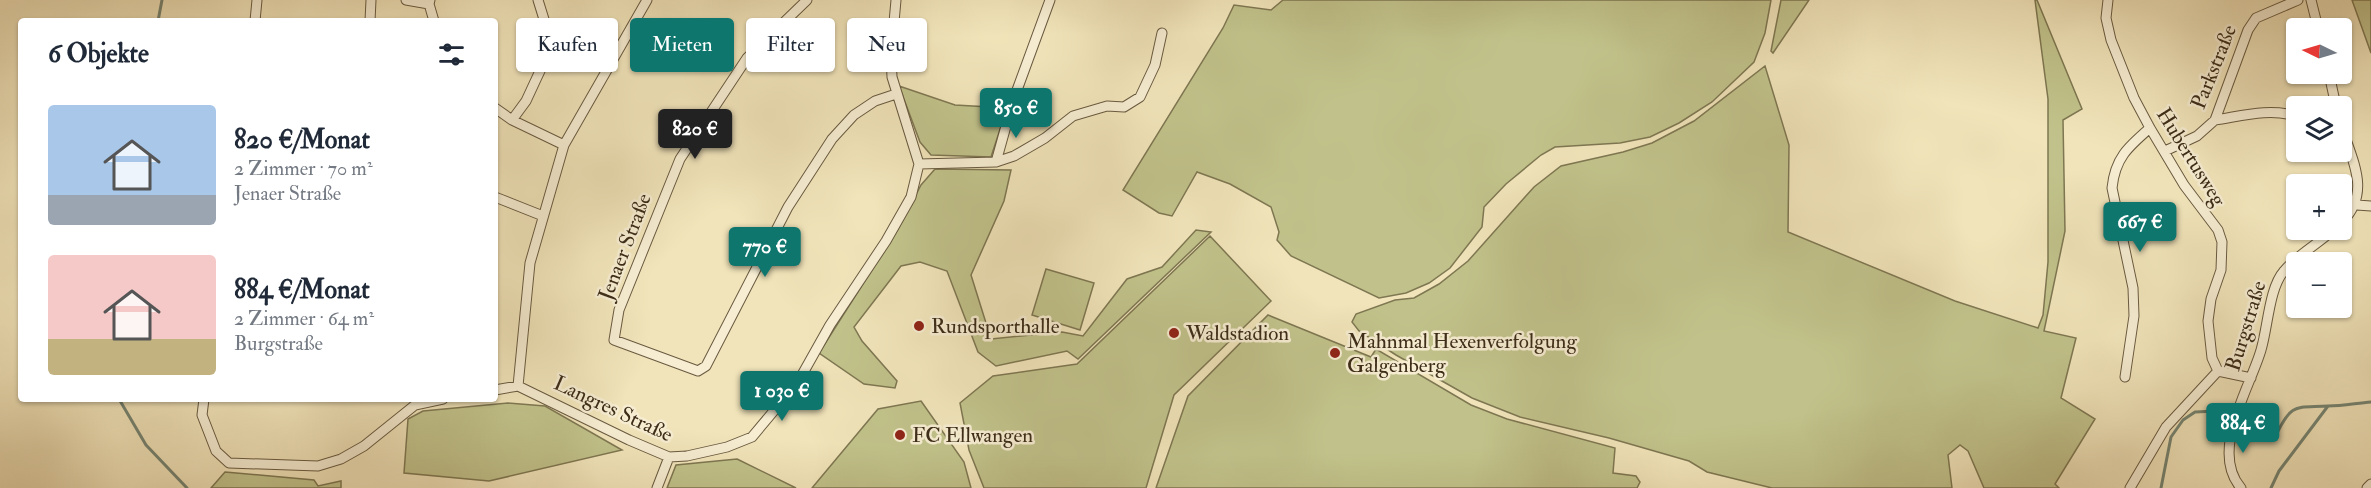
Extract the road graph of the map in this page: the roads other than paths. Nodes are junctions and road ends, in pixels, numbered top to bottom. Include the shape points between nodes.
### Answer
1 (257, 0) edge
2 (371, 0) edge
3 (406, 0) edge
4 (538, 0) edge
5 (647, 0) edge
6 (807, 0) edge
7 (896, 0) edge
8 (1050, 0) edge
9 (2108, 0) edge
10 (2298, 0) edge
11 (2311, 0) edge
12 (430, 2) edge
13 (255, 18) edge
14 (370, 18) edge
15 (433, 18) edge
16 (2316, 18) edge
17 (1162, 33) dead end
18 (896, 94) junction
19 (498, 110) edge
20 (2286, 113) edge
21 (512, 120) junction
22 (2215, 120) junction
23 (2150, 128) junction
24 (564, 144) junction
25 (2165, 151) junction
26 (2352, 157) edge
27 (996, 162) junction
28 (919, 164) junction
29 (498, 198) edge
30 (2357, 205) junction
31 (2371, 206) edge
32 (2352, 211) edge
33 (543, 216) junction
34 (2321, 240) edge
35 (2218, 371) junction
36 (2125, 377) dead end
37 (2251, 378) junction
38 (519, 386) junction
39 (498, 390) edge
40 (204, 402) edge
41 (412, 402) edge
42 (669, 457) junction
43 (2371, 484) edge
44 (657, 488) edge
45 (2130, 488) edge
46 (2241, 488) edge
47 (2367, 488) edge

1 - 13 street
2 - 14 street
3 - 12 street
4 - 21 street via 552,45 526,101
5 - 24 street
6 - 18 street, Jenaer Straße via 747,58 680,159 619,310 614,340 698,371 706,366 788,207 832,139 854,115 875,101
7 - 18 street via 891,55
8 - 27 street via 1013,101
9 - 23 street, Hubertusweg via 2106,18 2111,40
10 - 22 street, Parkstraße via 2256,18
11 - 16 street
12 - 15 street
17 - 27 street via 1155,64 1140,97 1124,107 1107,106 1073,116 1045,138
18 - 28 street
19 - 21 street
20 - 22 street
21 - 24 street
22 - 25 street, Parkstraße via 2197,136
23 - 25 street, Hubertusweg
23 - 36 street via 2124,151 2113,174 2112,188 2133,288 2134,316
24 - 33 street
25 - 35 street, Hubertusweg via 2222,242 2221,270 2208,321 2212,358
26 - 30 street via 2358,174
27 - 28 street
28 - 42 street, Langres Straße via 911,197 886,241 830,325 798,382 752,437 727,447
29 - 33 street
30 - 31 street
30 - 32 street
33 - 38 street via 530,263
34 - 37 street, Burgstraße via 2283,271
35 - 37 street
35 - 45 street via 2166,427
37 - 46 street, Burgstraße via 2240,399 2230,445 2231,471
38 - 39 street
38 - 42 street, Langres Straße
40 - 41 street via 202,415 216,451 230,463 318,466 364,446
42 - 44 street
43 - 47 street

